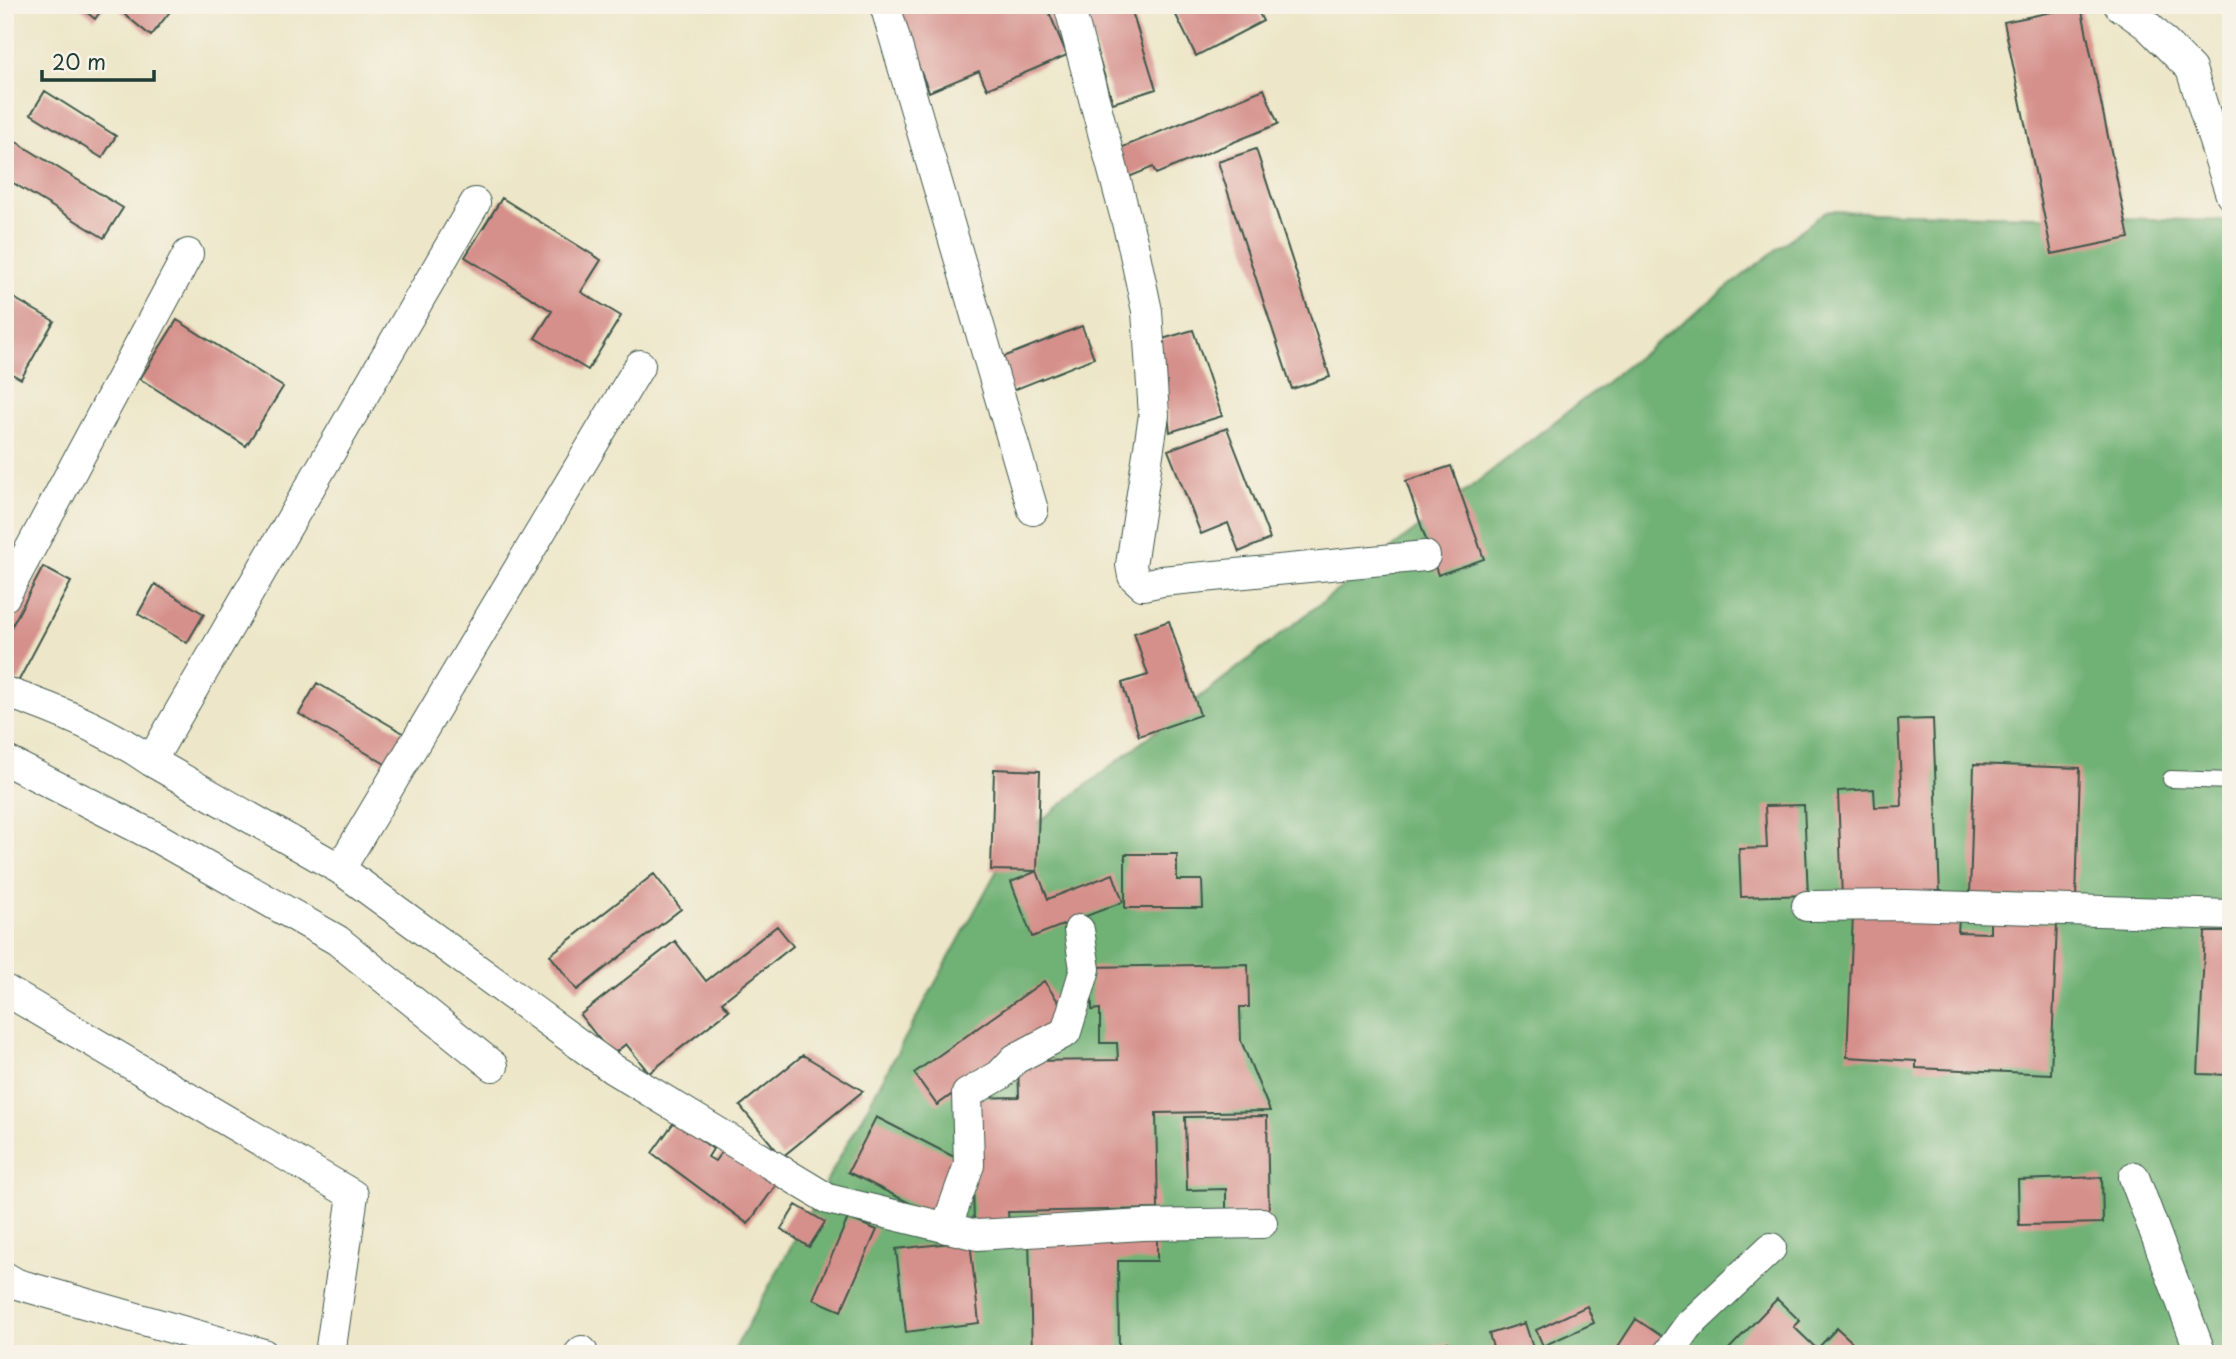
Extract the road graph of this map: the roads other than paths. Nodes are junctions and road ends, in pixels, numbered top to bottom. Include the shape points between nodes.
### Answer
1 (885, 5) edge
2 (1069, 5) edge
3 (2119, 5) edge
4 (2231, 195) edge
5 (475, 203) dead end
6 (188, 254) dead end
7 (640, 365) dead end
8 (1033, 510) dead end
9 (1425, 556) dead end
10 (5, 596) edge
11 (5, 692) edge
12 (5, 760) edge
13 (151, 761) junction
14 (2171, 779) dead end
15 (2231, 781) edge
16 (340, 869) junction
17 (1807, 906) dead end
18 (2231, 915) edge
19 (1079, 930) dead end
20 (5, 990) edge
21 (493, 1066) dead end
22 (2134, 1177) dead end
23 (1262, 1223) dead end
24 (946, 1227) junction
25 (1770, 1248) dead end
26 (5, 1277) edge
27 (263, 1354) edge
28 (330, 1354) edge
29 (1668, 1354) edge
30 (2201, 1354) edge

1 - 8 street
2 - 9 street via 1147,312 1154,415 1133,576 1143,585
3 - 4 street via 2147,25 2191,69
5 - 13 street
6 - 10 street
7 - 16 street
11 - 13 street via 50,707
12 - 21 street via 154,836 337,940
13 - 16 street
14 - 15 lane
16 - 24 street via 613,1069 828,1199
17 - 18 street
19 - 24 street via 1085,970 1066,1032 1015,1059 1000,1075 967,1094 969,1166
20 - 28 street via 353,1195
22 - 30 street
23 - 24 street via 977,1236
25 - 29 street via 1689,1325
26 - 27 street

